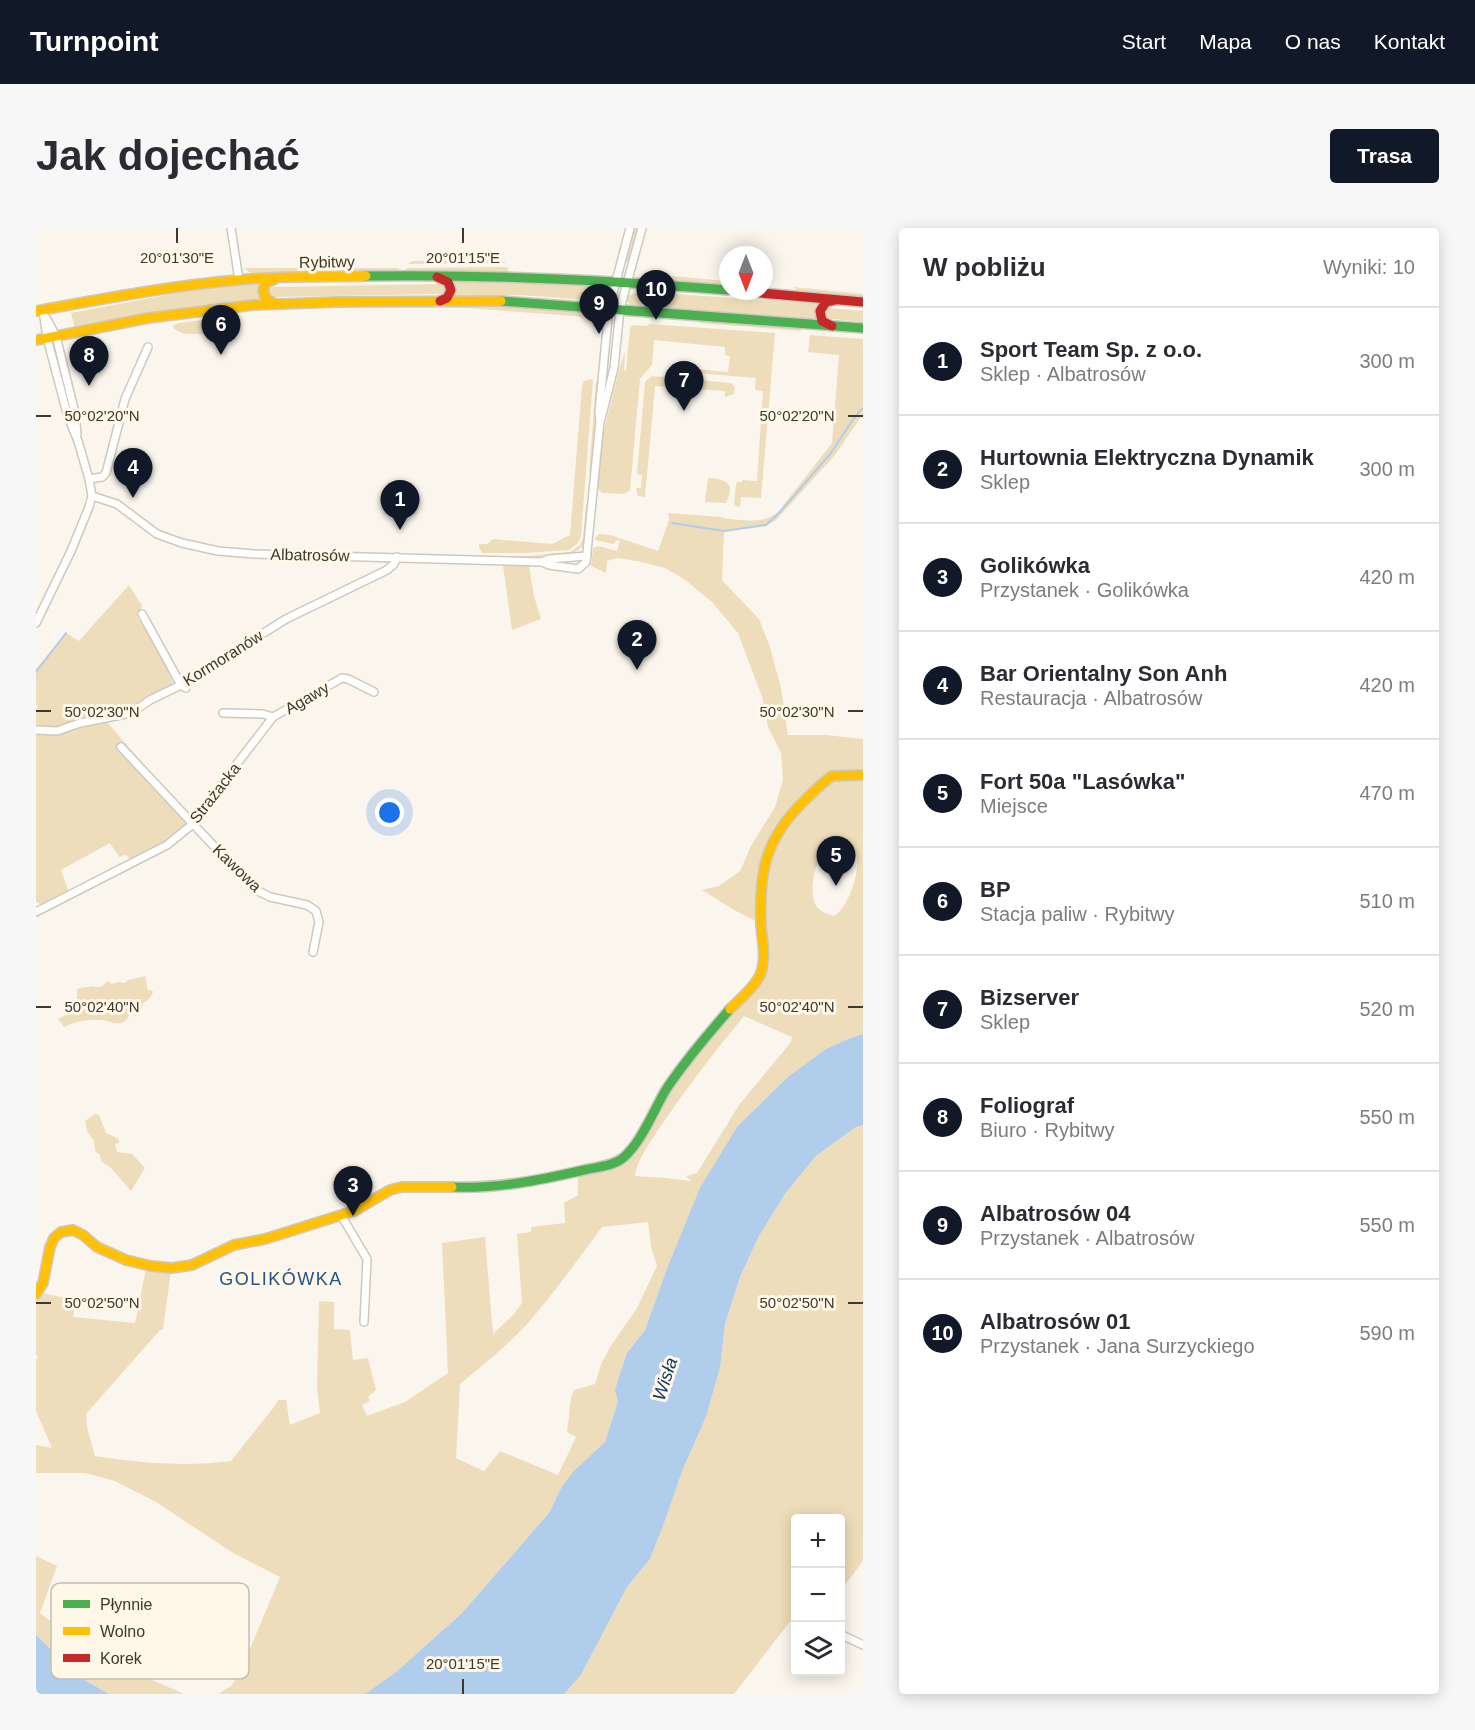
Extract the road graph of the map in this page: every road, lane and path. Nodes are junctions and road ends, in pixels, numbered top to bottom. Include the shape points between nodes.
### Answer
1 (231, 228) edge
2 (630, 228) edge
3 (642, 228) edge
4 (431, 276) junction
5 (278, 278) junction
6 (239, 280) junction
7 (615, 281) junction
8 (627, 282) junction
9 (719, 289) edge
10 (773, 294) edge
11 (838, 300) junction
12 (440, 301) junction
13 (863, 302) edge
14 (278, 304) junction
15 (609, 308) junction
16 (620, 309) junction
17 (39, 310) edge
18 (833, 326) junction
19 (863, 328) edge
20 (52, 337) junction
21 (36, 340) edge
22 (148, 347) dead end
23 (600, 421) junction
24 (89, 479) junction
25 (92, 496) junction
26 (397, 557) junction
27 (586, 559) junction
28 (542, 562) junction
29 (142, 614) dead end
30 (36, 623) edge
31 (183, 686) junction
32 (374, 692) dead end
33 (223, 713) dead end
34 (273, 717) junction
35 (36, 730) edge
36 (121, 747) dead end
37 (863, 775) edge
38 (194, 823) junction
39 (36, 911) edge
40 (313, 952) dead end
41 (341, 1215) junction
42 (36, 1293) edge
43 (364, 1322) dead end
44 (845, 1636) edge
45 (863, 1645) edge

1 - 6 street
2 - 7 street
3 - 8 street
4 - 5 main road, Rybitwy
4 - 7 main road, Rybitwy
4 - 12 main road via 446,280 451,287 449,297
5 - 6 main road, Rybitwy
5 - 14 main road via 268,281 263,290 267,300
6 - 17 main road, Rybitwy
7 - 8 main road, Rybitwy
7 - 15 street
8 - 9 main road, Rybitwy
8 - 16 street
10 - 11 main road
11 - 13 main road
11 - 18 main road via 826,302 820,311 823,322
12 - 14 main road
12 - 15 main road
14 - 20 main road via 179,313
15 - 16 main road
15 - 23 street
16 - 18 main road
16 - 23 street via 612,377
17 - 20 street, Rybitwy
18 - 19 main road
20 - 21 main road
20 - 24 street, Rybitwy via 75,413
22 - 24 street via 125,399 106,473
23 - 27 street
24 - 25 street, Rybitwy
25 - 26 street, Albatrosów via 117,504 157,534 200,548 254,554
25 - 30 street, Rybitwy
26 - 28 street, Albatrosów
26 - 31 street, Kormoranów via 387,570 286,620
27 - 28 street, Albatrosów
27 - 28 street, Albatrosów via 578,568
29 - 31 street
31 - 35 street, Kormoranów via 126,714 57,730
32 - 34 street, Agawy via 342,678
33 - 34 street
34 - 38 street, Strażacka
36 - 38 street
37 - 41 main road via 832,776 825,780 777,833 764,865 760,902 762,972 668,1086 619,1161 527,1183 471,1188 402,1187
38 - 39 street, Strażacka via 167,845
38 - 40 street, Kawowa via 254,889 316,911 319,922
41 - 42 main road via 234,1245 192,1265 172,1268 126,1260 97,1248 73,1230 61,1233 50,1247 43,1283
41 - 43 street via 367,1259
44 - 45 street

